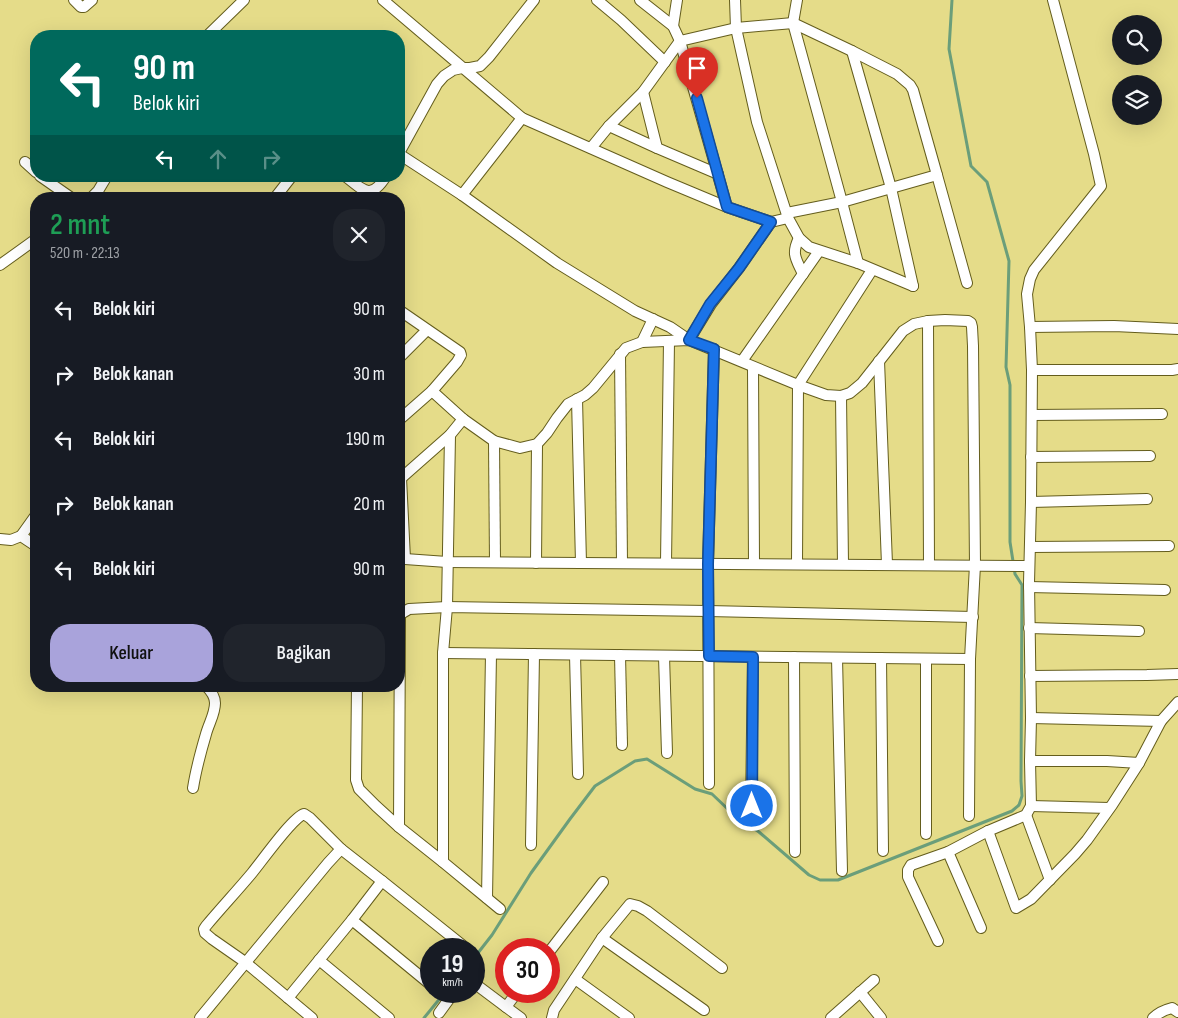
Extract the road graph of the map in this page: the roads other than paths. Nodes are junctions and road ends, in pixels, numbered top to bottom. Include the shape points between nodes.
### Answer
1 (74, 0) edge
2 (92, 0) edge
3 (244, 0) edge
4 (383, 0) edge
5 (534, 0) edge
6 (597, 0) edge
7 (640, 0) edge
8 (677, 0) edge
9 (735, 0) edge
10 (797, 0) edge
11 (1052, 0) edge
12 (793, 23) junction
13 (673, 26) junction
14 (736, 28) junction
15 (214, 30) edge
16 (680, 41) junction
17 (852, 51) junction
18 (665, 62) junction
19 (462, 68) junction
20 (643, 92) junction
21 (522, 118) junction
22 (609, 126) junction
23 (405, 142) edge
24 (591, 148) junction
25 (657, 148) junction
26 (405, 157) edge
27 (25, 162) dead end
28 (30, 167) edge
29 (718, 174) junction
30 (937, 175) junction
31 (48, 182) edge
32 (287, 182) edge
33 (353, 182) edge
34 (381, 182) edge
35 (891, 188) junction
36 (62, 192) edge
37 (279, 192) edge
38 (462, 195) junction
39 (842, 202) junction
40 (727, 207) junction
41 (788, 216) junction
42 (771, 222) junction
43 (799, 238) junction
44 (30, 243) edge
45 (818, 251) junction
46 (858, 263) junction
47 (0, 264) edge
48 (872, 270) junction
49 (802, 274) junction
50 (967, 283) dead end
51 (405, 314) edge
52 (652, 319) junction
53 (928, 320) junction
54 (1030, 327) junction
55 (1178, 329) edge
56 (427, 330) junction
57 (689, 340) junction
58 (669, 341) junction
59 (642, 342) junction
60 (714, 349) junction
61 (405, 352) edge
62 (620, 354) junction
63 (742, 361) junction
64 (879, 361) junction
65 (753, 367) junction
66 (1178, 369) edge
67 (1032, 370) junction
68 (798, 385) junction
69 (432, 391) junction
70 (841, 396) junction
71 (576, 399) junction
72 (405, 414) edge
73 (1162, 414) dead end
74 (1032, 415) junction
75 (463, 419) junction
76 (450, 435) junction
77 (494, 441) junction
78 (537, 444) junction
79 (1031, 456) junction
80 (1150, 456) dead end
81 (405, 475) edge
82 (1147, 500) dead end
83 (1031, 502) junction
84 (30, 522) edge
85 (20, 536) junction
86 (0, 539) edge
87 (30, 542) edge
88 (1169, 546) dead end
89 (1030, 547) junction
90 (405, 558) edge
91 (447, 562) junction
92 (495, 562) junction
93 (622, 562) junction
94 (536, 563) junction
95 (580, 563) junction
96 (666, 563) junction
97 (708, 564) junction
98 (754, 564) junction
99 (797, 564) junction
100 (844, 564) junction
101 (887, 564) junction
102 (929, 565) junction
103 (975, 565) junction
104 (1019, 566) junction
105 (1029, 587) junction
106 (1165, 590) dead end
107 (447, 607) junction
108 (708, 611) junction
109 (405, 612) edge
110 (973, 617) junction
111 (1030, 628) junction
112 (1139, 631) dead end
113 (443, 653) junction
114 (491, 654) junction
115 (534, 654) junction
116 (576, 655) junction
117 (620, 655) junction
118 (664, 656) junction
119 (709, 656) junction
120 (753, 657) junction
121 (794, 657) junction
122 (837, 658) junction
123 (881, 658) junction
124 (926, 659) junction
125 (970, 659) junction
126 (1178, 674) edge
127 (1030, 676) junction
128 (211, 692) edge
129 (357, 692) edge
130 (399, 692) edge
131 (1178, 702) edge
132 (1031, 718) junction
133 (1161, 721) junction
134 (622, 745) dead end
135 (666, 753) dead end
136 (1030, 761) junction
137 (1139, 763) junction
138 (578, 774) dead end
139 (709, 784) dead end
140 (193, 788) dead end
141 (752, 806) dead end
142 (1109, 808) junction
143 (1029, 811) junction
144 (969, 816) dead end
145 (399, 827) junction
146 (988, 831) junction
147 (926, 834) dead end
148 (531, 845) dead end
149 (341, 849) junction
150 (883, 851) dead end
151 (795, 852) dead end
152 (948, 852) junction
153 (443, 862) junction
154 (842, 871) dead end
155 (1050, 880) junction
156 (382, 882) junction
157 (603, 882) dead end
158 (487, 898) junction
159 (500, 909) dead end
160 (352, 920) junction
161 (981, 928) dead end
162 (453, 938) edge
163 (560, 938) edge
164 (602, 938) junction
165 (938, 942) dead end
166 (319, 960) junction
167 (245, 962) junction
168 (722, 968) dead end
169 (420, 976) edge
170 (575, 979) junction
171 (874, 980) dead end
172 (485, 991) edge
173 (860, 992) junction
174 (288, 998) junction
175 (447, 1003) edge
176 (509, 1003) edge
177 (506, 1007) junction
178 (704, 1010) dead end
179 (1178, 1012) edge
180 (439, 1016) edge
181 (200, 1018) edge
182 (312, 1018) edge
183 (389, 1018) edge
184 (520, 1018) edge
185 (552, 1018) edge
186 (629, 1018) edge
187 (831, 1018) edge
188 (881, 1018) edge
189 (1153, 1018) edge

1 - 2 street via 84,7
3 - 15 street
4 - 19 street
5 - 19 street via 480,66
6 - 18 street
7 - 13 street
8 - 13 street
9 - 14 street
10 - 12 street
11 - 54 street via 1101,186 1034,270 1027,294
12 - 14 street
12 - 17 street
12 - 39 street
13 - 16 street
14 - 16 street
14 - 41 street via 757,122
16 - 18 street
16 - 29 street
17 - 30 street via 910,85
17 - 35 street
18 - 20 street
19 - 21 street
19 - 23 street via 452,70 437,84
20 - 22 street
20 - 25 street
21 - 24 street
21 - 38 street
22 - 24 street
22 - 25 street
24 - 40 street
25 - 29 street
26 - 38 street
27 - 28 street
29 - 40 street
30 - 35 street
30 - 50 street
31 - 36 street
32 - 37 street
33 - 34 street via 364,191 370,191
35 - 39 street
35 - 48 street via 913,286
38 - 52 street via 558,263
39 - 41 street
39 - 46 street
40 - 42 street
41 - 42 street
41 - 43 street
42 - 57 street via 710,304
43 - 45 street
43 - 49 street via 794,254
44 - 47 street
45 - 46 street
45 - 49 street
46 - 48 street
48 - 68 street
49 - 63 street
51 - 56 street
52 - 57 street
52 - 59 street
53 - 64 street via 903,331
53 - 102 street
53 - 103 street via 968,321 972,328
54 - 55 street
54 - 67 street
56 - 61 street
56 - 69 street via 461,355
57 - 58 street
57 - 60 street
58 - 59 street
58 - 96 street
59 - 62 street
60 - 63 street
60 - 97 street
62 - 71 street via 593,388
62 - 93 street
63 - 65 street
64 - 70 street via 862,384
64 - 101 street
65 - 68 street
65 - 98 street
66 - 67 street
67 - 74 street
68 - 70 street via 826,395
68 - 99 street
69 - 72 street
69 - 75 street
70 - 100 street
71 - 78 street via 568,404
71 - 95 street
73 - 74 street
74 - 79 street
75 - 76 street
75 - 77 street
76 - 81 street
76 - 91 street
77 - 78 street via 520,448
77 - 92 street
78 - 94 street
79 - 80 street
79 - 83 street
82 - 83 street
83 - 89 street
84 - 85 street
85 - 86 street via 11,540
85 - 87 street
88 - 89 street
89 - 104 street
90 - 91 street
91 - 92 street
91 - 107 street
92 - 94 street
93 - 95 street
93 - 96 street
94 - 95 street
96 - 97 street
97 - 98 street
97 - 108 street
98 - 99 street
99 - 100 street
100 - 101 street
101 - 102 street
102 - 103 street
103 - 104 street
103 - 110 street
104 - 105 street
105 - 106 street
105 - 111 street
107 - 108 street
107 - 109 street
107 - 113 street
108 - 110 street
108 - 119 street
110 - 125 street
111 - 112 street
111 - 127 street
113 - 114 street
113 - 153 street
114 - 115 street
114 - 158 street
115 - 116 street
115 - 148 street
116 - 117 street
116 - 138 street
117 - 118 street
117 - 134 street
118 - 119 street
118 - 135 street
119 - 120 street
119 - 139 street
120 - 121 street
120 - 141 street
121 - 122 street
121 - 151 street
122 - 123 street
122 - 154 street
123 - 124 street
123 - 150 street
124 - 125 street
124 - 147 street
125 - 144 street
126 - 127 street
127 - 132 street
128 - 140 street via 214,711
129 - 145 street via 358,789
130 - 145 street
131 - 133 street
132 - 133 street
132 - 136 street
133 - 137 street
136 - 137 street
136 - 143 street
137 - 142 street
142 - 143 street
142 - 155 street via 1087,840
143 - 146 street
143 - 155 street
145 - 153 street
146 - 152 street
146 - 155 street via 1016,908 1031,899
149 - 156 street
149 - 167 street
149 - 167 street via 304,814 281,836 204,929 212,939
152 - 161 street
152 - 165 street via 910,865 908,870 908,878
153 - 158 street
156 - 160 street
156 - 162 street
157 - 163 street
158 - 159 street
160 - 166 street
160 - 169 street
164 - 168 street via 630,904 647,911
164 - 170 street
164 - 178 street
166 - 174 street
166 - 183 street
167 - 174 street
167 - 181 street
170 - 185 street
170 - 186 street
171 - 173 street
172 - 177 street
173 - 187 street
173 - 188 street
174 - 182 street
175 - 180 street
176 - 177 street
177 - 184 street
179 - 189 street via 1172,1008 1165,1009

